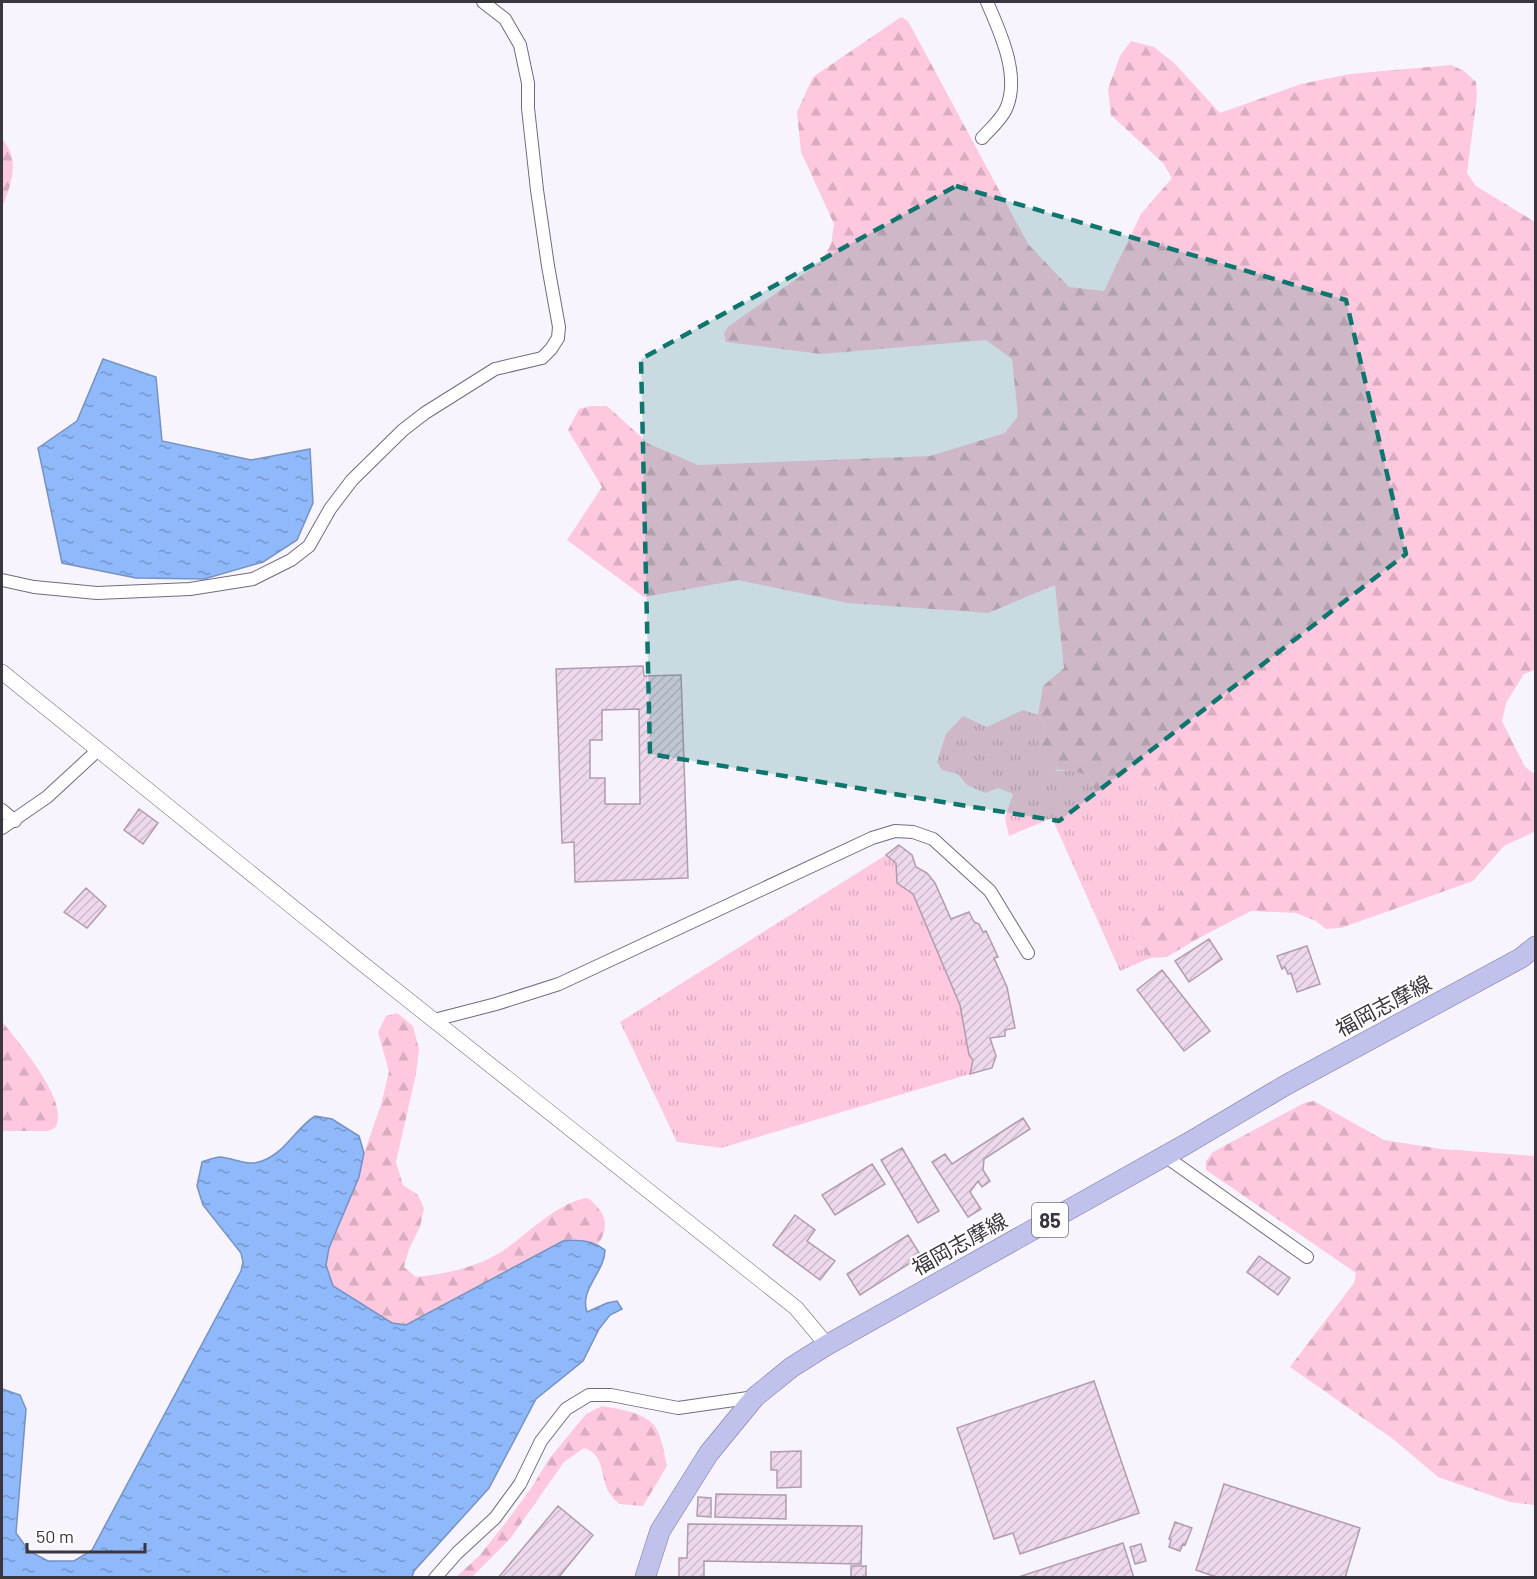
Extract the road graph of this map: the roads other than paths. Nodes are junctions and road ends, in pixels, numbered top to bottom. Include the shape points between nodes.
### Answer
1 (483, 2) edge
2 (987, 2) edge
3 (982, 138) dead end
4 (2, 580) edge
5 (2, 672) edge
6 (98, 750) junction
7 (2, 810) edge
8 (15, 821) junction
9 (2, 828) edge
10 (1536, 946) edge
11 (1028, 953) dead end
12 (434, 1020) junction
13 (1165, 1156) junction
14 (1307, 1257) dead end
15 (826, 1345) junction
16 (755, 1397) junction
17 (435, 1578) edge
18 (645, 1578) edge

1 - 4 street via 505,19 520,45 528,83 537,190 559,327 551,349 542,358 495,369 424,413 352,480 309,546 253,579 190,589 98,593
2 - 3 street via 1005,46 1011,86 1006,109
5 - 6 street
6 - 8 street
6 - 12 street
7 - 8 street
8 - 9 street
10 - 13 main road, 福岡志摩線 / 85 via 1521,958 1286,1085
11 - 12 street via 990,891 933,839 895,831 872,838 559,984
12 - 15 street via 796,1308
13 - 14 street
13 - 15 main road, 福岡志摩線 / 85
15 - 16 main road, 福岡志摩線 / 85
16 - 17 street via 678,1408 611,1395 589,1395 566,1409 541,1441 520,1484 495,1518
16 - 18 main road, 福岡志摩線 / 85 via 681,1496 660,1532

